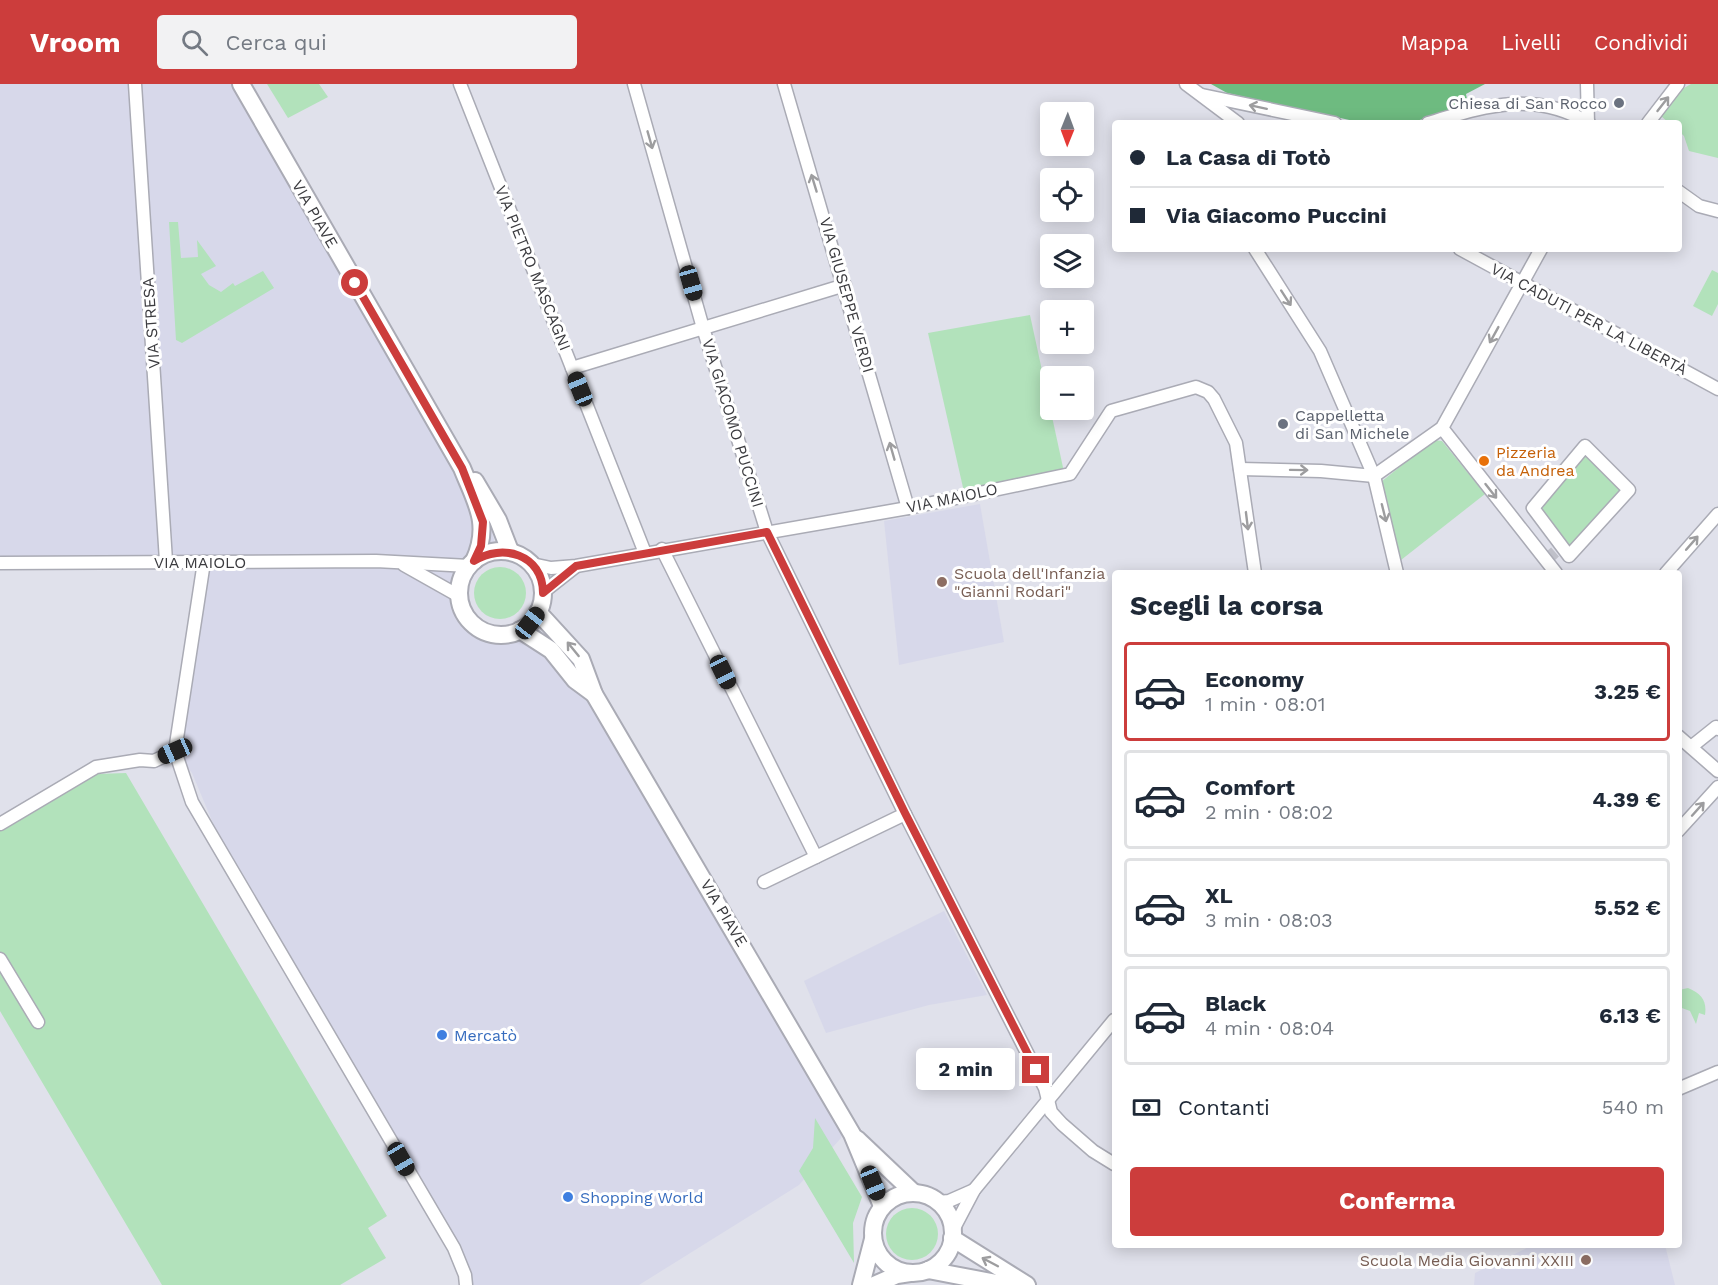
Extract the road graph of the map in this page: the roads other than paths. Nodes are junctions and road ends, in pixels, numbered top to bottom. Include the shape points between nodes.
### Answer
1 (135, 84) edge
2 (241, 84) edge
3 (460, 84) edge
4 (634, 84) edge
5 (784, 84) edge
6 (1186, 84) edge
7 (1587, 84) edge
8 (1678, 84) edge
9 (1202, 95) junction
10 (1234, 120) edge
11 (1321, 120) edge
12 (1438, 120) edge
13 (1584, 120) edge
14 (1589, 120) edge
15 (1650, 120) edge
16 (1682, 194) edge
17 (1718, 211) edge
18 (1257, 252) edge
19 (1465, 252) edge
20 (1539, 252) edge
21 (1523, 284) junction
22 (845, 285) junction
23 (703, 328) junction
24 (572, 369) junction
25 (1718, 389) edge
26 (1442, 428) junction
27 (1585, 446) joint
28 (462, 468) junction
29 (1240, 469) junction
30 (1374, 476) junction
31 (908, 508) junction
32 (1718, 514) edge
33 (767, 532) junction
34 (662, 549) junction
35 (510, 551) junction
36 (645, 553) junction
37 (166, 561) junction
38 (204, 562) junction
39 (0, 563) edge
40 (400, 563) junction
41 (471, 563) junction
42 (532, 564) junction
43 (576, 566) junction
44 (1255, 570) edge
45 (1396, 570) edge
46 (1554, 570) edge
47 (1669, 570) edge
48 (543, 593) junction
49 (459, 596) junction
50 (538, 612) junction
51 (520, 630) junction
52 (594, 694) junction
53 (1718, 729) edge
54 (1682, 739) edge
55 (1691, 747) junction
56 (175, 751) junction
57 (1718, 771) edge
58 (1718, 787) edge
59 (905, 813) junction
60 (0, 824) edge
61 (1682, 827) edge
62 (816, 857) junction
63 (764, 882) dead end
64 (0, 959) edge
65 (38, 1022) dead end
66 (1112, 1022) edge
67 (1718, 1072) edge
68 (1682, 1087) edge
69 (1048, 1100) junction
70 (852, 1134) junction
71 (1112, 1163) edge
72 (974, 1190) junction
73 (914, 1193) junction
74 (939, 1202) junction
75 (882, 1206) junction
76 (952, 1234) junction
77 (873, 1239) junction
78 (921, 1271) junction
79 (466, 1285) edge
80 (861, 1285) edge
81 (874, 1285) edge
82 (1007, 1285) edge
83 (1027, 1285) edge

1 - 37 street, VIA STRESA
2 - 28 main road, VIA PIAVE
3 - 24 street, VIA PIETRO MASCAGNI
4 -> 23 street, VIA GIACOMO PUCCINI
22 -> 5 street, VIA GIUSEPPE VERDI
6 - 9 street
7 - 14 street
15 -> 8 street
9 - 10 street
11 -> 9 street
12 - 13 street via 1487,106 1520,103 1547,105
16 - 17 street via 1699,206
18 -> 30 street via 1320,351
19 - 21 street, VIA CADUTI PER LA LIBERTÀ
20 - 21 street
21 - 25 street, VIA CADUTI PER LA LIBERTÀ
21 -> 26 street
22 - 23 street
31 -> 22 street, VIA GIUSEPPE VERDI
23 - 24 street
23 - 33 street, VIA GIACOMO PUCCINI
24 - 36 street, VIA PIETRO MASCAGNI
26 - 30 street
26 -> 46 street
27 - 27 street via 1629,490 1569,556 1533,508
28 - 35 main road, VIA PIAVE via 479,485
28 - 41 main road, VIA PIAVE via 483,522 481,546
29 -> 30 street
29 - 31 street, VIA MAIOLO via 1236,443 1214,399 1196,387 1110,411 1070,474
29 -> 44 street, VIA MAIOLO
30 -> 45 street
31 - 33 street, VIA MAIOLO
47 -> 32 street
33 - 34 street, VIA MAIOLO
33 - 59 street, VIA GIACOMO PUCCINI
34 - 36 street, VIA MAIOLO
34 - 62 street
35 - 41 main road via 485,554
35 - 42 main road
36 - 43 street, VIA MAIOLO
37 - 38 street, VIA MAIOLO
37 - 39 street, VIA MAIOLO
38 - 40 street, VIA MAIOLO
38 - 56 street
40 - 41 street, VIA MAIOLO
40 - 49 street, VIA MAIOLO
41 - 49 main road via 460,583
42 - 43 street, VIA MAIOLO via 550,568
42 - 48 main road
43 - 48 street, VIA MAIOLO
48 - 50 main road
49 - 51 main road via 466,616 480,629 492,634
50 - 51 main road
52 -> 50 main road, VIA PIAVE via 581,658
51 - 52 main road, VIA PIAVE via 551,650 576,680
52 - 70 main road, VIA PIAVE
53 - 55 street
54 - 55 street
55 - 57 street
56 - 60 street via 154,761 96,767
56 - 79 street via 192,802 454,1248
61 -> 58 street
59 - 62 street
59 - 69 street, VIA GIACOMO PUCCINI
62 - 63 street
64 - 65 street
66 - 69 street
67 - 68 street
69 - 71 street, VIA GIACOMO PUCCINI via 1062,1124
69 - 72 street
70 - 73 main road, VIA PIAVE
70 - 75 main road, VIA PIAVE
72 - 74 street via 949,1202
72 - 76 street
73 - 74 main road
73 - 75 main road via 891,1199
74 - 76 main road via 946,1210
75 - 77 main road via 876,1216
76 - 78 main road via 947,1253
83 -> 76 main road
77 - 78 main road via 876,1250 892,1267
77 - 80 main road
78 - 81 main road via 897,1275
78 - 82 main road

